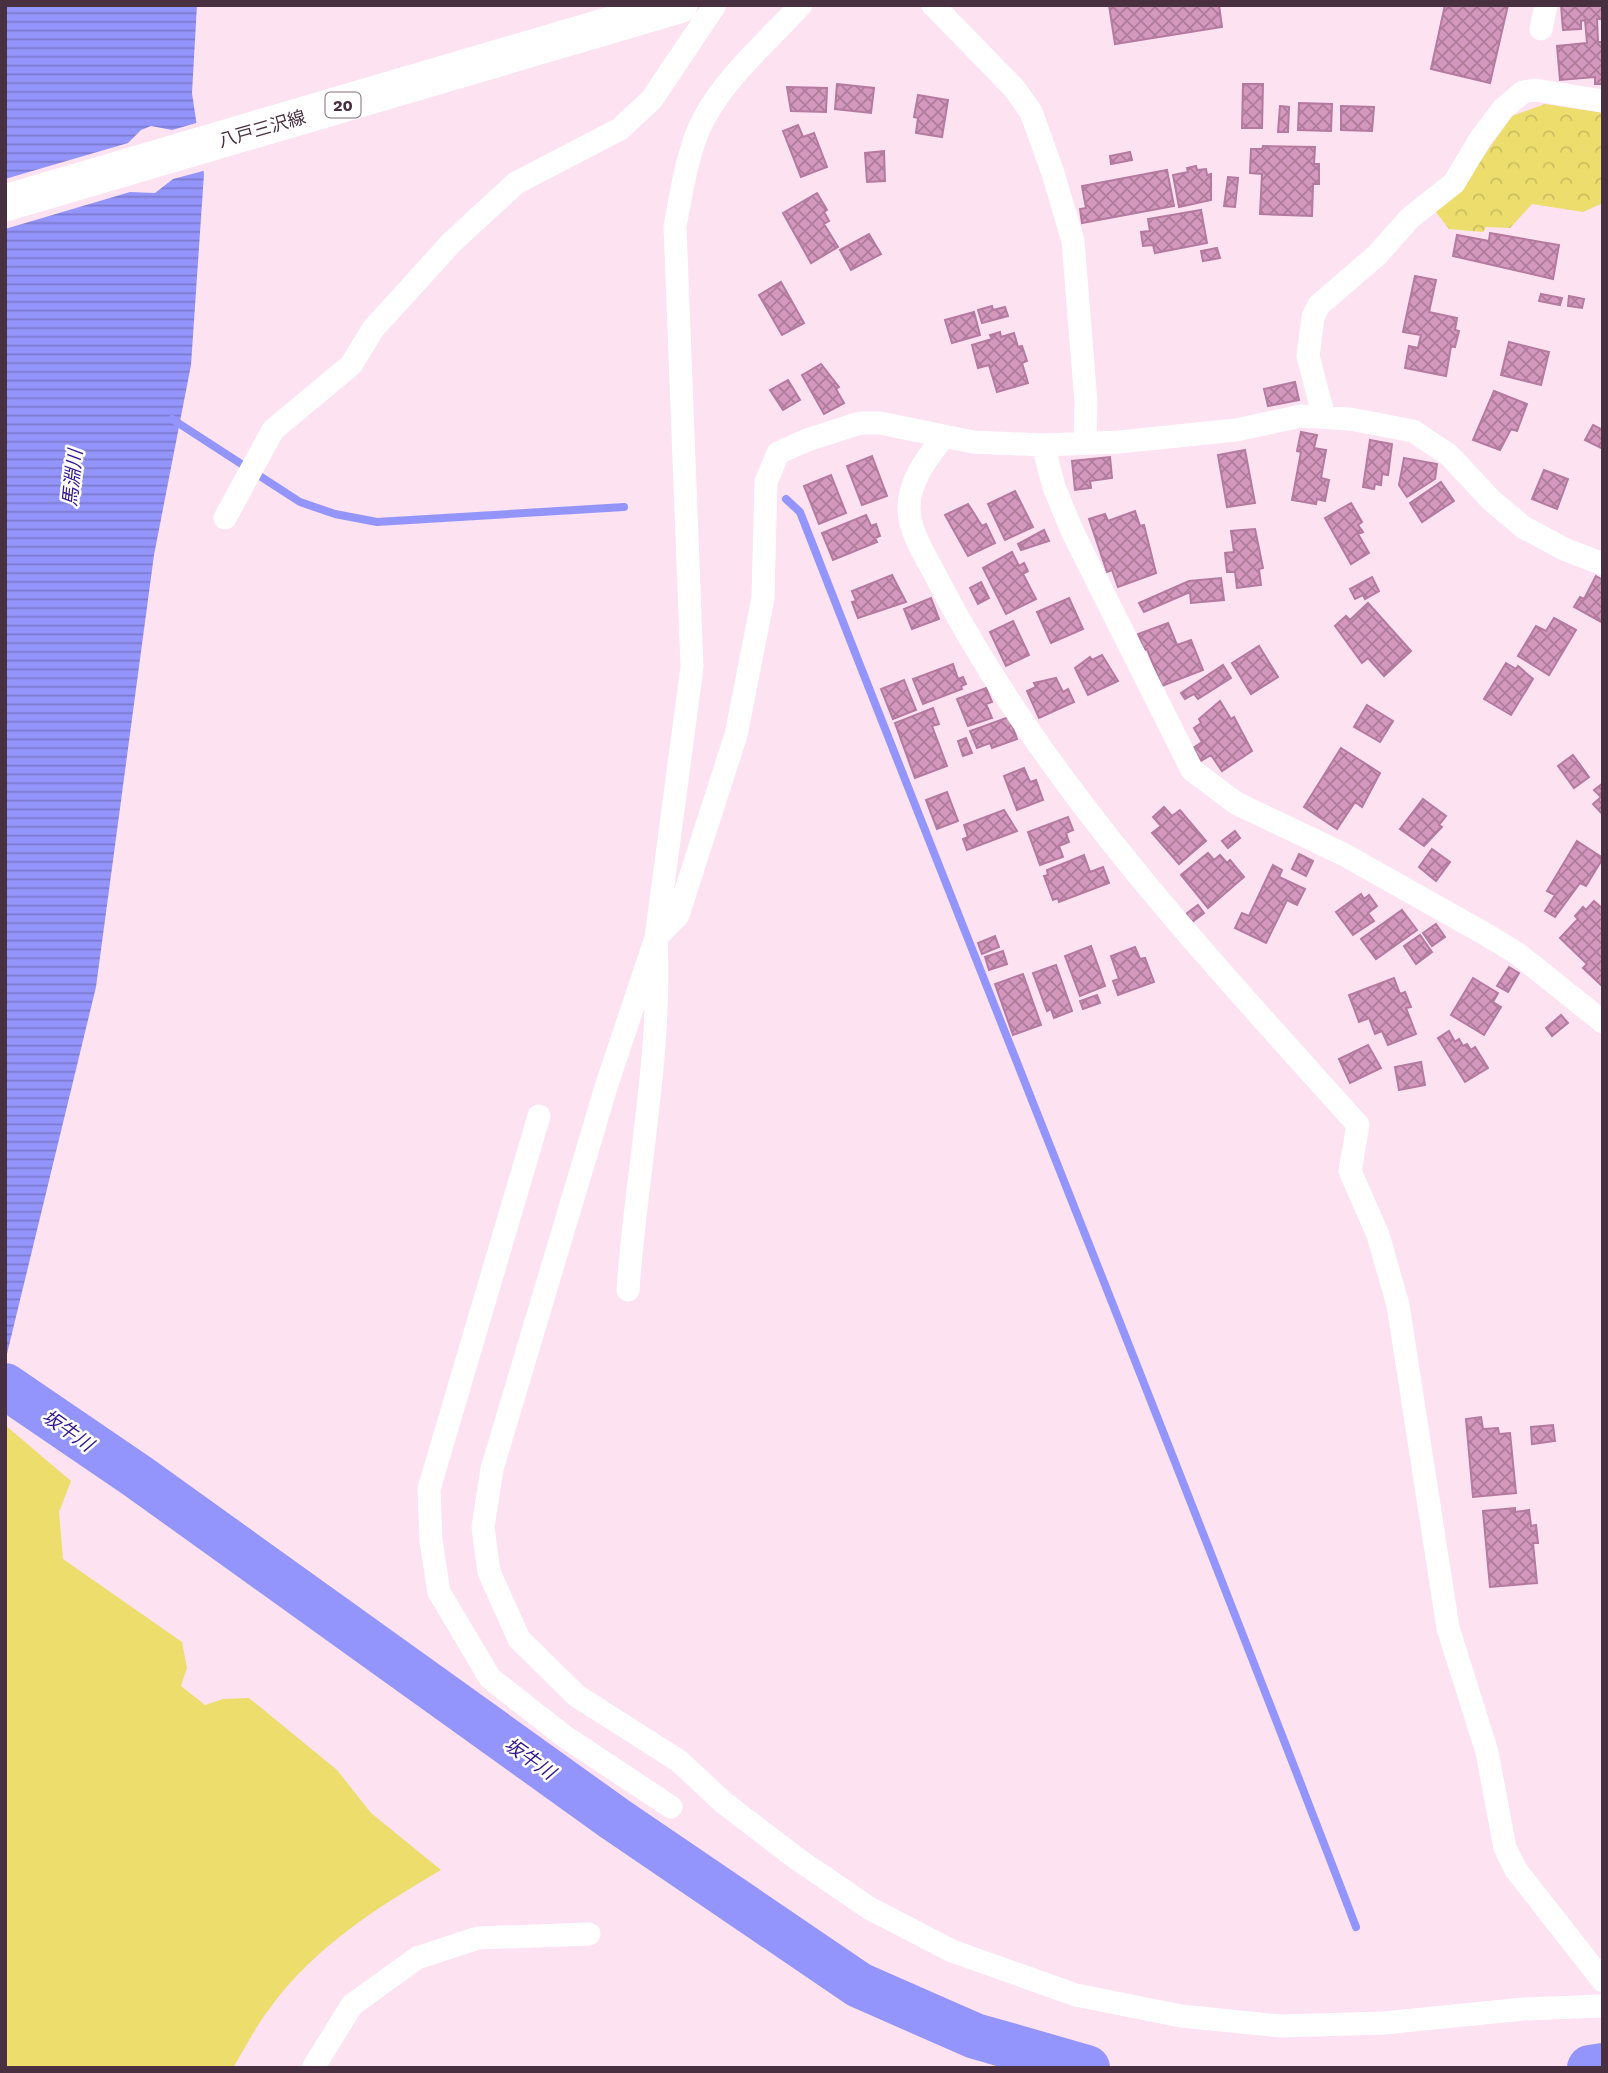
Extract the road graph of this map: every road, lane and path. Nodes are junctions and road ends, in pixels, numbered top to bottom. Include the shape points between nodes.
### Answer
1 (680, 5) edge
2 (715, 5) edge
3 (801, 5) edge
4 (933, 5) edge
5 (1546, 5) edge
6 (1541, 29) dead end
7 (1603, 101) edge
8 (5, 203) edge
9 (1324, 417) junction
10 (944, 436) junction
11 (1085, 441) junction
12 (1043, 445) junction
13 (225, 518) dead end
14 (1603, 564) edge
15 (656, 938) junction
16 (1603, 1022) edge
17 (538, 1116) dead end
18 (628, 1290) dead end
19 (671, 1807) dead end
20 (589, 1934) dead end
21 (1603, 1981) edge
22 (1603, 2006) edge
23 (313, 2068) edge

1 - 8 main road, 八戸三沢線 / 20
2 - 13 street via 652,99 620,129 516,183 452,242 373,329 351,365 273,430
3 - 15 street via 720,94 698,131 675,226 692,667
4 - 11 street via 1014,88 1031,112 1053,173 1073,241
5 - 6 street
7 - 9 street via 1523,92 1481,138 1454,183 1410,218 1377,256 1319,305 1308,356
9 - 11 street via 1301,416 1236,430 1119,443
9 - 14 street via 1413,431 1449,455 1523,527 1564,550
10 - 12 street
10 - 15 street via 860,423 778,453 765,494 763,598 736,735 678,915
10 - 21 street via 914,483 908,507 914,533 979,655 1110,840 1358,1125 1350,1171 1378,1235 1398,1306 1448,1628 1487,1752 1505,1849 1516,1870
11 - 12 street
12 - 16 street via 1073,533 1192,771 1236,803 1343,854 1497,941
15 - 18 street via 659,995
15 - 22 street via 607,1084 492,1469 482,1527 489,1572 519,1639 577,1696 679,1761 724,1803 869,1908 952,1951 1076,1995 1181,2016 1280,2026 1384,2024 1524,2008
17 - 19 street via 429,1489 439,1592 490,1678 564,1736
20 - 23 street via 478,1938 416,1958 352,2006

